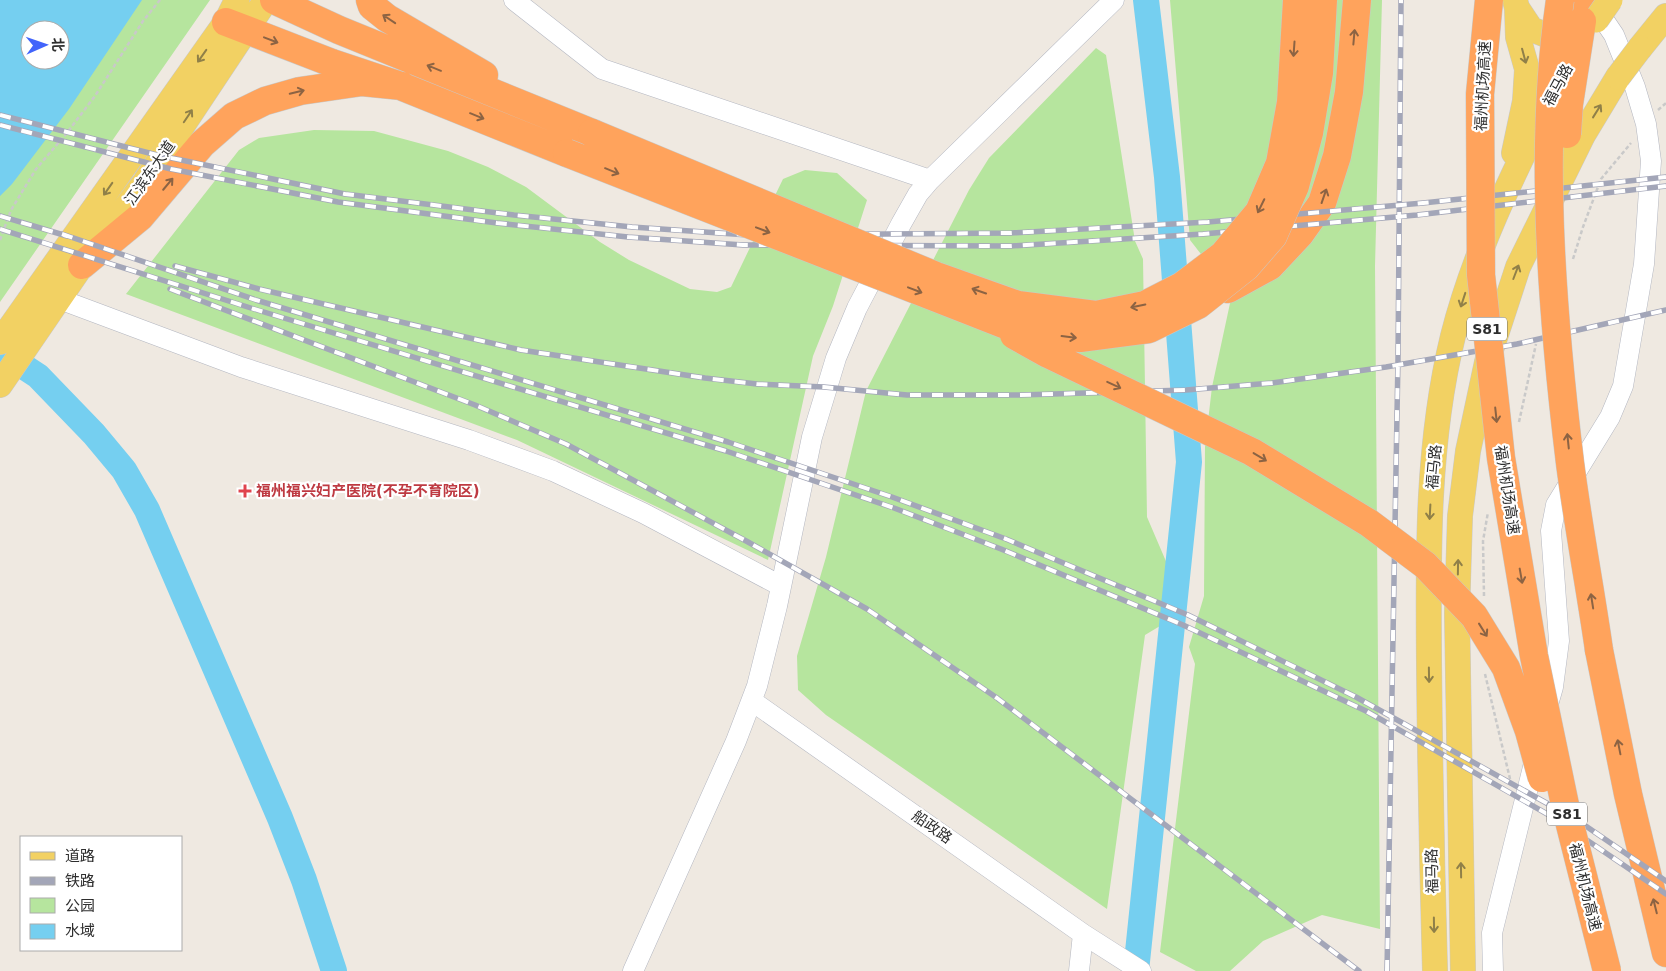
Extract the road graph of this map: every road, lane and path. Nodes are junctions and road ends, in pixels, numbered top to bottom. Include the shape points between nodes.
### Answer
1 (160, 0) edge
2 (266, 0) edge
3 (274, 0) edge
4 (322, 0) edge
5 (370, 0) edge
6 (514, 0) edge
7 (1114, 0) edge
8 (1297, 0) edge
9 (1323, 0) edge
10 (1357, 0) edge
11 (1470, 0) edge
12 (1489, 0) edge
13 (1560, 0) edge
14 (1516, 4) edge
15 (1596, 5) edge
16 (1666, 16) edge
17 (236, 17) edge
18 (339, 30) junction
19 (402, 86) junction
20 (551, 117) junction
21 (930, 180) junction
22 (1507, 187) junction
23 (0, 240) edge
24 (82, 265) junction
25 (1481, 275) junction
26 (59, 299) junction
27 (1198, 305) junction
28 (978, 314) junction
29 (1556, 328) junction
30 (13, 336) edge
31 (3, 380) edge
32 (781, 586) junction
33 (752, 701) junction
34 (1083, 934) junction
35 (1666, 953) edge
36 (633, 971) edge
37 (1079, 971) edge
38 (1141, 971) edge
39 (1435, 971) edge
40 (1463, 971) edge
41 (1493, 971) edge
42 (1589, 971) edge
43 (1606, 971) edge

1 - 23 path via 95,96 36,169 10,210
2 - 17 main road, 江滨东大道
3 - 18 highway
4 - 18 highway via 324,10
20 -> 5 highway via 387,18 372,6
6 - 21 street via 602,69
7 - 21 street
8 -> 20 highway, bridge via 1291,102 1280,163 1259,212 1223,255 1182,286 1145,305 1096,315 1018,305 945,279
9 - 27 highway, bridge via 1319,73 1309,133 1295,186 1273,236 1246,267
27 -> 10 highway, bridge via 1270,266 1300,234 1322,203 1337,156 1349,92
11 - 25 highway, bridge via 1465,178
12 - 25 highway, 福州机场高速 / S81, bridge via 1480,94
13 - 29 highway, bridge via 1548,138
14 - 15 main road via 1531,29 1551,37 1574,34
14 -> 22 main road via 1518,37 1527,69 1525,100
15 - 22 main road, 福马路
15 - 29 highway, bridge via 1569,104
15 - 41 street via 1614,35 1646,124 1651,161 1644,264 1623,386 1610,417 1556,504 1552,531 1559,641 1553,687 1492,933
40 -> 16 main road, 福马路, bridge via 1457,613 1460,516 1468,451 1487,362 1518,267 1582,134 1618,77
17 -> 19 highway via 332,64
24 -> 17 main road, 江滨东大道 via 145,182
17 -> 30 main road
20 -> 18 highway
24 -> 19 highway via 140,217 202,144 234,116 265,101 300,91 362,82
19 -> 28 highway, bridge
21 - 32 street via 909,209 857,308 833,365 812,437
22 -> 39 main road, 福马路 via 1473,269 1456,324 1441,401 1434,461 1428,597
24 - 26 main road, 江滨东大道
25 -> 43 highway, 福州机场高速 / S81, bridge via 1501,458 1534,656 1565,805
26 - 30 main road, 江滨东大道
26 - 32 street via 241,367 469,440 553,471 643,513
28 -> 27 highway, bridge via 1021,331 1080,338 1149,329
28 -> 42 highway, bridge via 1048,354 1252,452 1294,477 1369,523 1425,565 1474,616 1506,668 1529,731
35 -> 29 highway, bridge via 1628,794 1599,650 1570,464
30 - 31 main road
32 - 33 street
33 - 34 street, 船政路
33 - 36 street
34 - 37 street
34 - 38 street, 船政路

